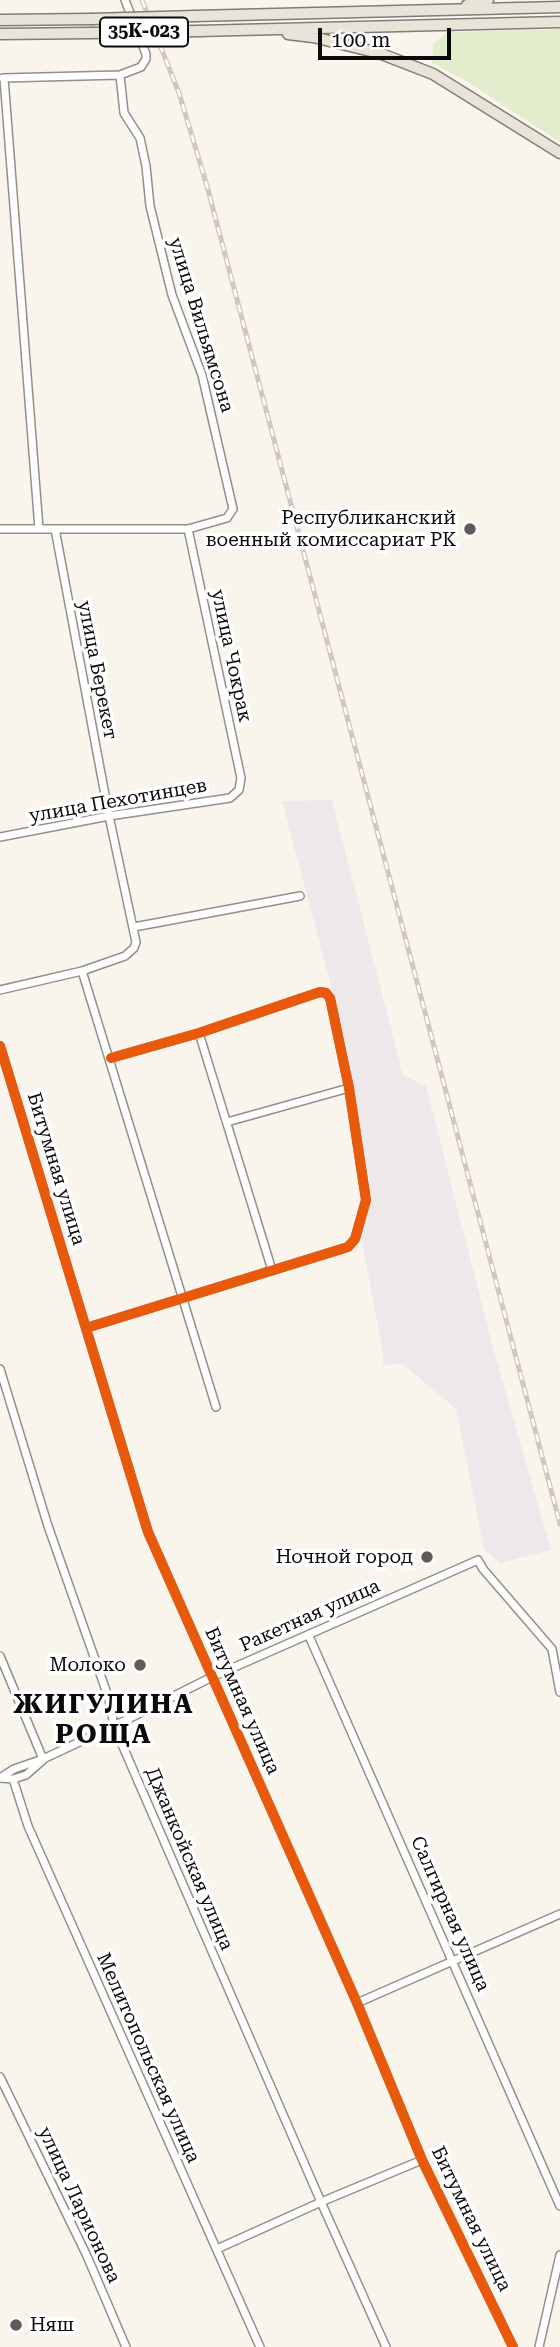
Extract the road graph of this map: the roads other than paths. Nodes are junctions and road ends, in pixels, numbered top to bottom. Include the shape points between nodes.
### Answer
1 (125, 0) edge
2 (488, 0) edge
3 (560, 7) edge
4 (437, 11) junction
5 (1, 15) edge
6 (560, 22) edge
7 (244, 29) junction
8 (0, 35) edge
9 (120, 75) junction
10 (2, 78) edge
11 (560, 153) edge
12 (0, 529) edge
13 (39, 529) junction
14 (55, 529) junction
15 (188, 529) junction
16 (239, 790) joint
17 (109, 817) junction
18 (0, 837) edge
19 (300, 896) dead end
20 (134, 927) junction
21 (82, 971) junction
22 (0, 990) edge
23 (199, 1032) junction
24 (0, 1046) edge
25 (111, 1058) junction
26 (349, 1088) junction
27 (227, 1122) junction
28 (272, 1270) junction
29 (182, 1297) junction
30 (86, 1328) junction
31 (0, 1369) edge
32 (216, 1407) dead end
33 (309, 1636) junction
34 (0, 1656) edge
35 (212, 1677) junction
36 (560, 1692) edge
37 (114, 1726) junction
38 (43, 1759) junction
39 (0, 1778) edge
40 (13, 1779) junction
41 (560, 1914) edge
42 (453, 1960) junction
43 (357, 2003) junction
44 (0, 2077) edge
45 (422, 2160) junction
46 (321, 2202) junction
47 (560, 2206) edge
48 (216, 2249) junction
49 (560, 2255) edge
50 (126, 2347) edge
51 (260, 2347) edge
52 (386, 2347) edge
53 (513, 2347) edge
54 (539, 2347) edge

1 - 9 street via 146,59 137,70
2 - 4 main road
3 - 4 main road, 35К-023
4 - 5 main road, 35К-023, bridge via 72,20
6 - 7 main road, 35К-023
7 - 8 main road, 35К-023, bridge
7 - 11 main road via 313,37 405,62 459,89
9 - 10 street
9 - 15 street, улица Вильямсона via 124,113 139,138 172,295 202,375 233,505 227,518
10 - 13 street
12 - 13 street
13 - 14 street
14 - 15 street
14 - 17 street, улица Берекет
15 - 16 street, улица Чокрак via 241,778
16 - 17 street, улица Пехотинцев via 230,798
17 - 18 street, улица Пехотинцев
17 - 20 street, улица Берекет
19 - 20 street
20 - 21 street, улица Берекет via 136,942 125,957
21 - 22 street
21 - 25 street
23 - 25 street
23 - 26 street via 323,992 330,998
23 - 27 street
24 - 30 street, Битумная улица
25 - 29 street
26 - 27 street
26 - 28 street via 365,1195 355,1239 348,1247
27 - 28 street
28 - 29 street
29 - 30 street
29 - 32 street
30 - 35 street, Битумная улица via 148,1532
31 - 37 street, Джанкойская улица
33 - 35 street, Ракетная улица
33 - 36 street, Ракетная улица via 478,1560 552,1649
33 - 42 street, Салгирная улица
34 - 38 street
35 - 37 street, Ракетная улица
35 - 43 street, Битумная улица
37 - 38 street, Ракетная улица
37 - 46 street, Джанкойская улица
38 - 39 street, Ракетная улица
38 - 40 street, Ракетная улица via 26,1775
39 - 40 street, Ракетная улица
40 - 48 street, Мелитопольская улица via 28,1826
41 - 42 street
42 - 43 street
42 - 47 street, Салгирная улица
43 - 45 street, Битумная улица
44 - 50 street, улица Ларионова
45 - 46 street
45 - 53 street, Битумная улица
46 - 48 street
46 - 52 street, Джанкойская улица
48 - 51 street, Мелитопольская улица
49 - 54 street

